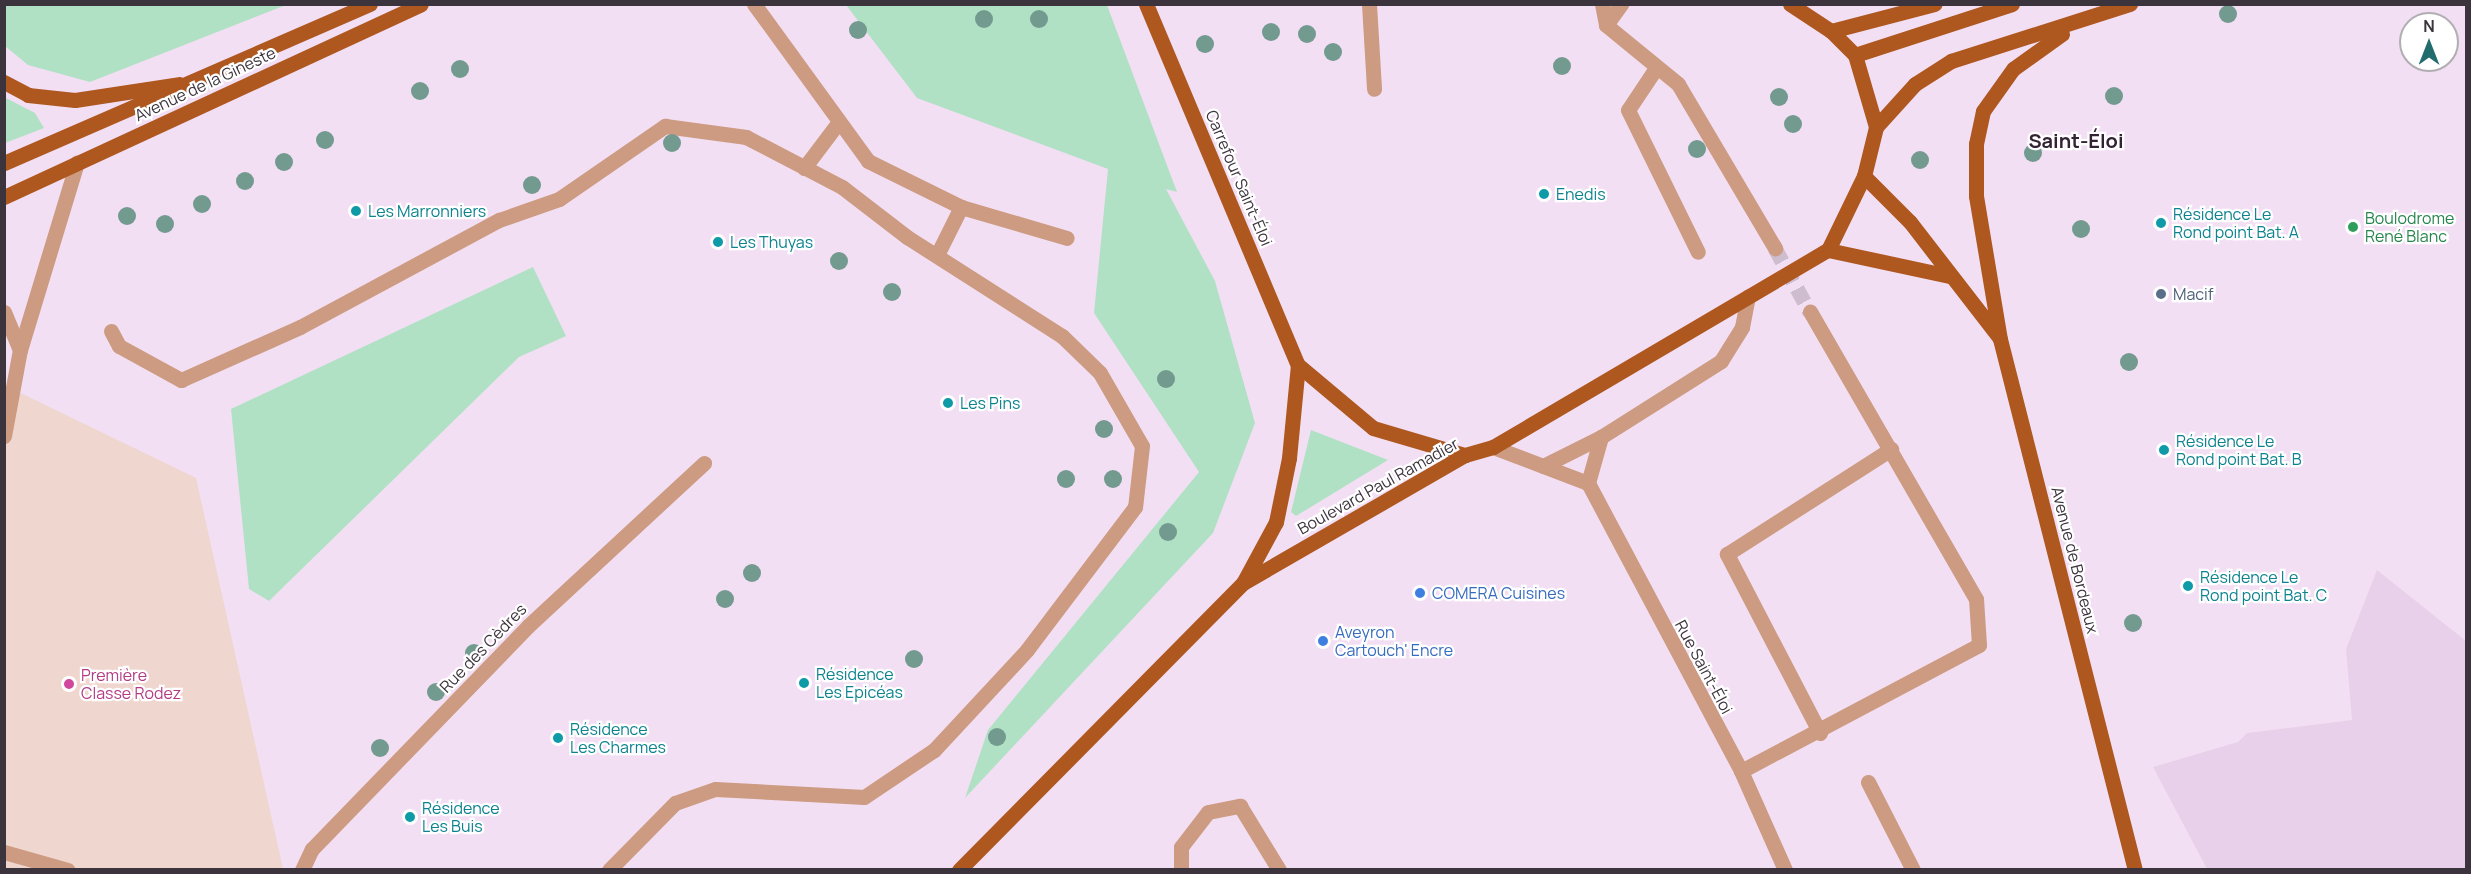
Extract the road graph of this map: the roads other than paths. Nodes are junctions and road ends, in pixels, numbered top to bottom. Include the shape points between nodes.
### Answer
1 (370, 4) edge
2 (421, 4) edge
3 (754, 4) edge
4 (1146, 4) edge
5 (1369, 4) edge
6 (1602, 4) edge
7 (1621, 4) edge
8 (1790, 4) edge
9 (1935, 4) edge
10 (2012, 4) edge
11 (2130, 4) edge
12 (1606, 25) junction
13 (2072, 27) junction
14 (1831, 31) junction
15 (1855, 55) junction
16 (1656, 68) junction
17 (200, 80) junction
18 (4, 82) edge
19 (1374, 89) dead end
20 (838, 123) junction
21 (1876, 127) junction
22 (78, 162) junction
23 (4, 163) edge
24 (804, 168) junction
25 (1864, 176) junction
26 (4, 197) edge
27 (961, 207) junction
28 (1067, 238) dead end
29 (1775, 248) tunnel mouth
30 (1828, 250) junction
31 (1698, 252) dead end
32 (937, 255) junction
33 (1949, 276) junction
34 (1748, 297) junction
35 (4, 312) edge
36 (1810, 312) tunnel mouth
37 (111, 331) dead end
38 (2000, 339) junction
39 (20, 350) junction
40 (1298, 365) junction
41 (4, 436) edge
42 (1601, 437) junction
43 (1492, 447) junction
44 (1892, 450) junction
45 (1465, 455) junction
46 (704, 463) dead end
47 (1542, 466) junction
48 (1588, 483) junction
49 (1243, 583) junction
50 (1820, 733) junction
51 (1741, 771) junction
52 (1868, 782) dead end
53 (4, 852) edge
54 (68, 870) edge
55 (302, 870) edge
56 (609, 870) edge
57 (959, 870) edge
58 (1181, 870) edge
59 (1279, 870) edge
60 (1785, 870) edge
61 (1913, 870) edge
62 (2135, 870) edge

1 - 17 main road, Avenue de la Gineste
2 - 22 main road, Avenue de la Gineste
3 - 20 street
4 - 40 main road, Carrefour Saint-Éloi
5 - 19 street
6 - 12 street
7 - 12 street
8 - 14 main road
9 - 14 main road
10 - 15 main road
11 - 13 main road
12 - 16 street
13 - 21 main road via 1951,61 1915,84
13 - 38 main road via 2013,69 1983,111 1976,144 1976,195
14 - 15 main road
15 - 21 main road
16 - 29 street via 1678,84
16 - 31 street via 1628,110
17 - 18 main road, Avenue de la Gineste via 75,100 28,95
17 - 23 main road, Avenue de la Gineste
20 - 24 street
20 - 27 street via 868,161
21 - 25 main road
22 - 26 main road, Avenue de la Gineste
22 - 39 street
24 - 32 street via 842,187
24 - 37 street via 746,137 665,126 559,200 499,220 300,327 181,380 119,346
25 - 30 main road
25 - 33 main road via 1910,222
27 - 28 street
27 - 32 street
30 - 33 main road
30 - 34 main road, Boulevard Paul Ramadier
32 - 56 street via 1062,336 1100,373 1142,446 1135,507 1027,650 911,771 864,796 715,789 675,803
33 - 38 main road, Avenue de Bordeaux
34 - 42 street via 1742,327 1721,361
34 - 43 main road, Boulevard Paul Ramadier
35 - 39 street
36 - 44 street
38 - 62 main road, Avenue de Bordeaux
39 - 41 street
40 - 45 main road, Carrefour Saint-Éloi via 1373,428
40 - 49 main road, Carrefour Saint-Éloi via 1289,458 1276,522
42 - 47 street
42 - 48 street
43 - 45 main road, Boulevard Paul Ramadier
43 - 47 street
44 - 50 street via 1726,554
44 - 50 street via 1976,599 1979,645
45 - 49 main road, Boulevard Paul Ramadier
46 - 55 street, Rue des Cèdres via 528,626 312,849
47 - 48 street
48 - 51 street, Rue Saint-Éloi
49 - 57 main road, Boulevard Paul Ramadier
50 - 51 street
51 - 60 street, Rue Saint-Éloi
52 - 61 street
53 - 54 street
58 - 59 street via 1181,847 1209,812 1240,806

